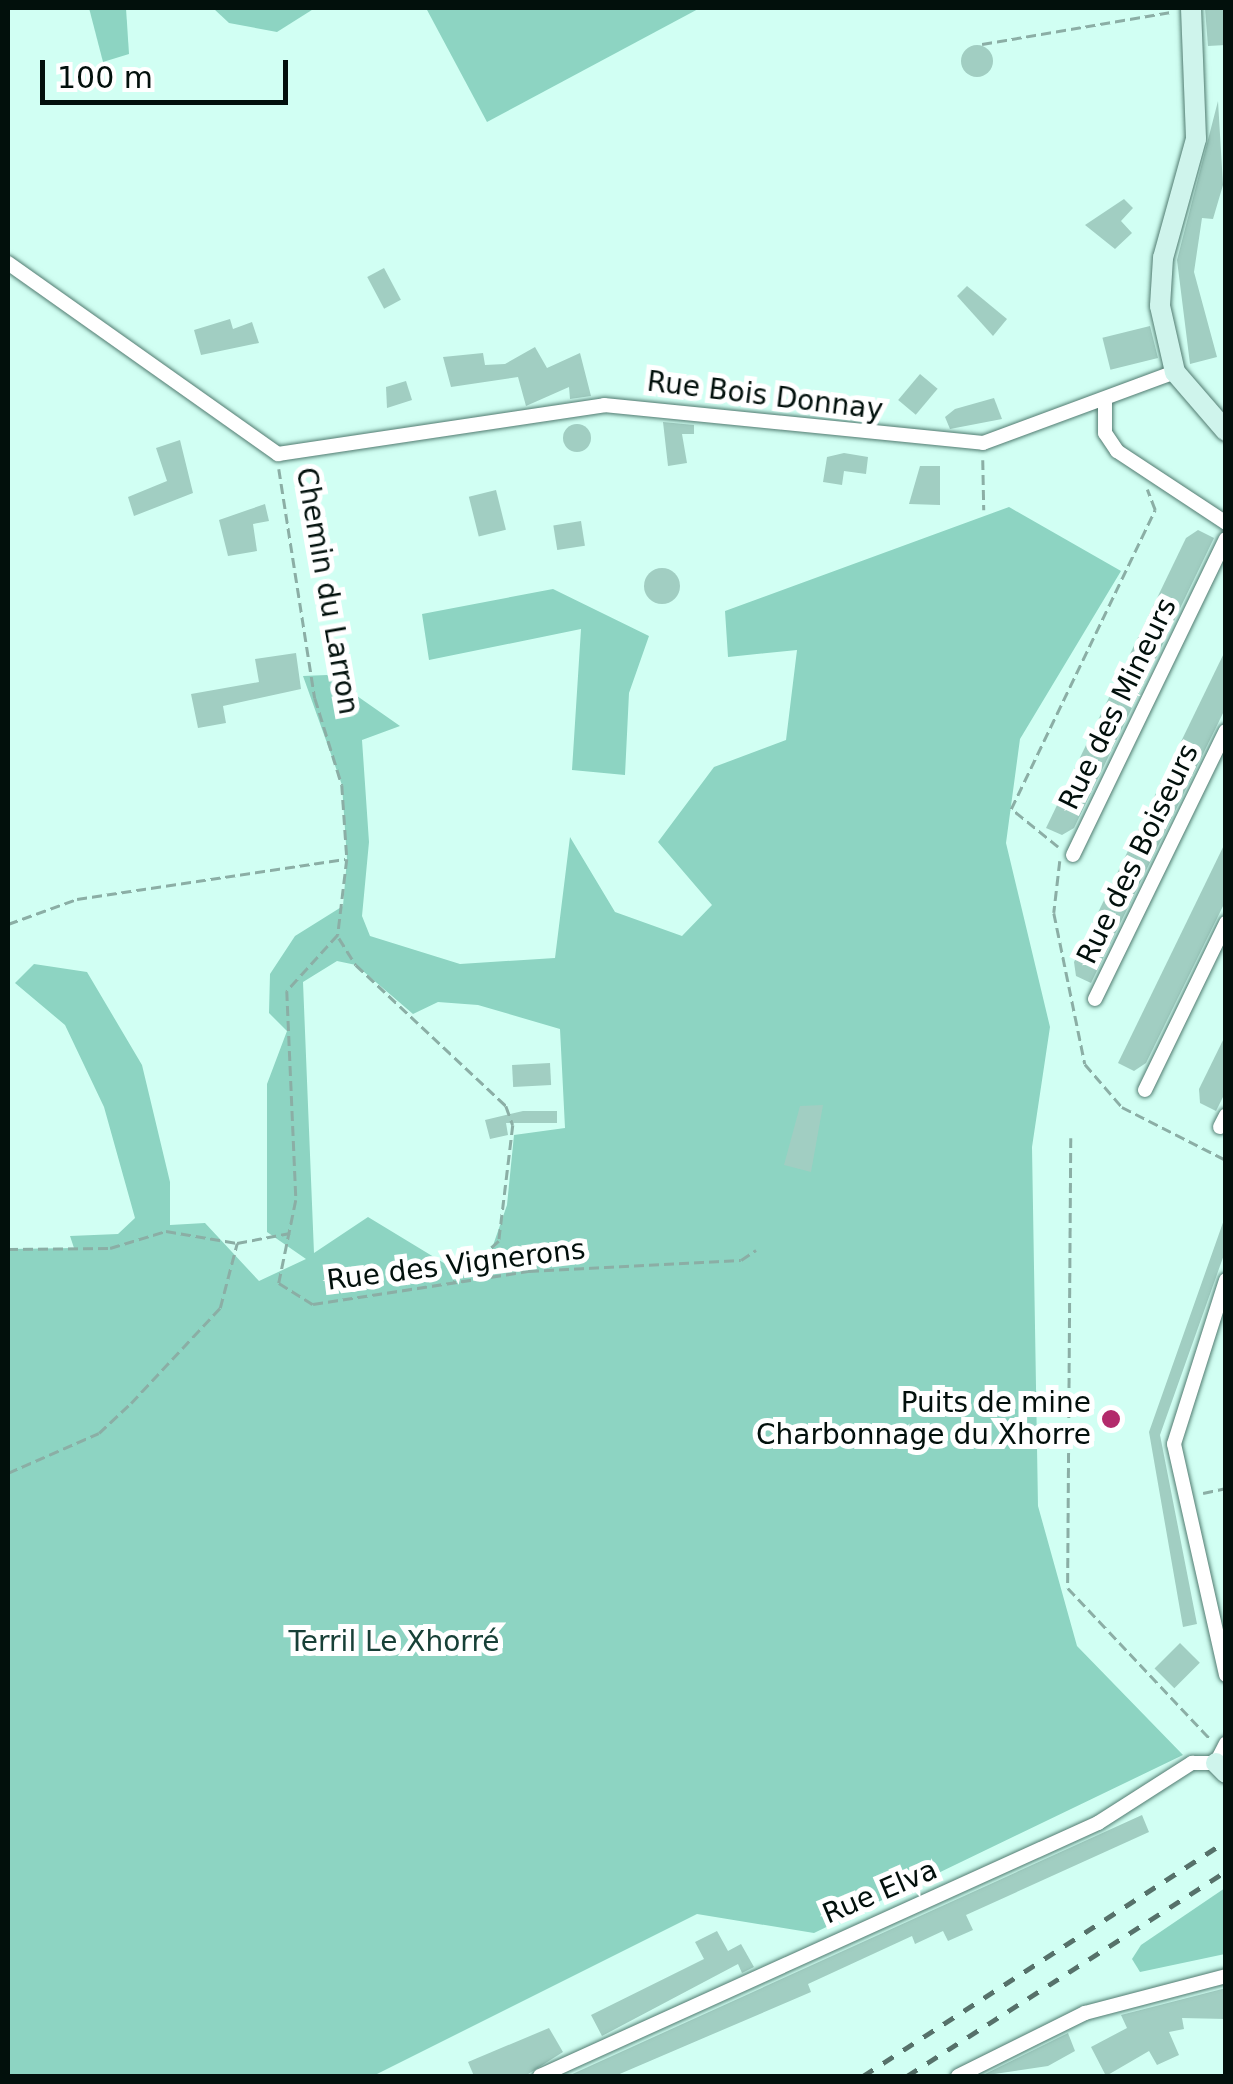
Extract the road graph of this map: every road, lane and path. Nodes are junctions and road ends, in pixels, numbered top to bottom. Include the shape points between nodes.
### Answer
1 (1191, 9) edge
2 (982, 44) dead end
3 (8, 263) edge
4 (1175, 372) junction
5 (1105, 400) junction
6 (1223, 426) edge
7 (983, 443) junction
8 (278, 454) junction
9 (1156, 473) junction
10 (984, 510) dead end
11 (1226, 523) edge
12 (1226, 539) edge
13 (1226, 571) edge
14 (1208, 576) junction
15 (1226, 731) edge
16 (1073, 855) junction
17 (346, 859) junction
18 (8, 924) edge
19 (1226, 924) edge
20 (338, 935) junction
21 (1095, 1000) dead end
22 (1145, 1090) dead end
23 (1070, 1138) dead end
24 (1226, 1160) edge
25 (292, 1232) junction
26 (237, 1243) junction
27 (8, 1249) edge
28 (756, 1250) dead end
29 (1226, 1280) edge
30 (452, 1283) junction
31 (8, 1473) edge
32 (1226, 1488) edge
33 (1182, 1498) junction
34 (1226, 1674) edge
35 (1222, 1757) edge
36 (1226, 1976) edge
37 (540, 2076) edge
38 (958, 2076) edge

1 - 2 path via 1150,9
1 - 4 street via 1196,139 1163,258 1160,306
3 - 8 street, Chemin du Larron
4 - 5 street, Rue Bois Donnay
4 - 6 street
5 - 7 street, Rue Bois Donnay
5 - 9 street via 1109,442
7 - 8 street, Rue Bois Donnay via 604,405
7 - 10 path
8 - 17 path, Chemin du Larron via 312,680 342,785
9 - 11 street
9 - 16 path via 1147,495 1155,510 1011,809
12 - 14 street, Rue des Mineurs
13 - 14 street, Rue des Mineurs
14 - 16 street, Rue des Mineurs
15 - 21 street, Rue des Boiseurs
16 - 24 path via 1054,864 1051,889 1085,1064 1122,1107
17 - 18 path via 47,905
17 - 20 path, Chemin du Larron
19 - 22 street
20 - 25 path via 287,991
20 - 30 path via 356,965 506,1106 513,1125 499,1241
23 - 35 path via 1068,1588
25 - 26 path
25 - 30 path, Rue des Vignerons via 278,1254 278,1283 313,1304
26 - 27 path via 166,1230 110,1248
26 - 31 path via 220,1308 131,1403 99,1432
28 - 30 path, Rue des Vignerons via 741,1260
29 - 33 street via 1178,1418
32 - 33 path
33 - 34 street
35 - 37 street, Rue Elva via 1192,1763 1098,1823
36 - 38 street via 1085,2013

